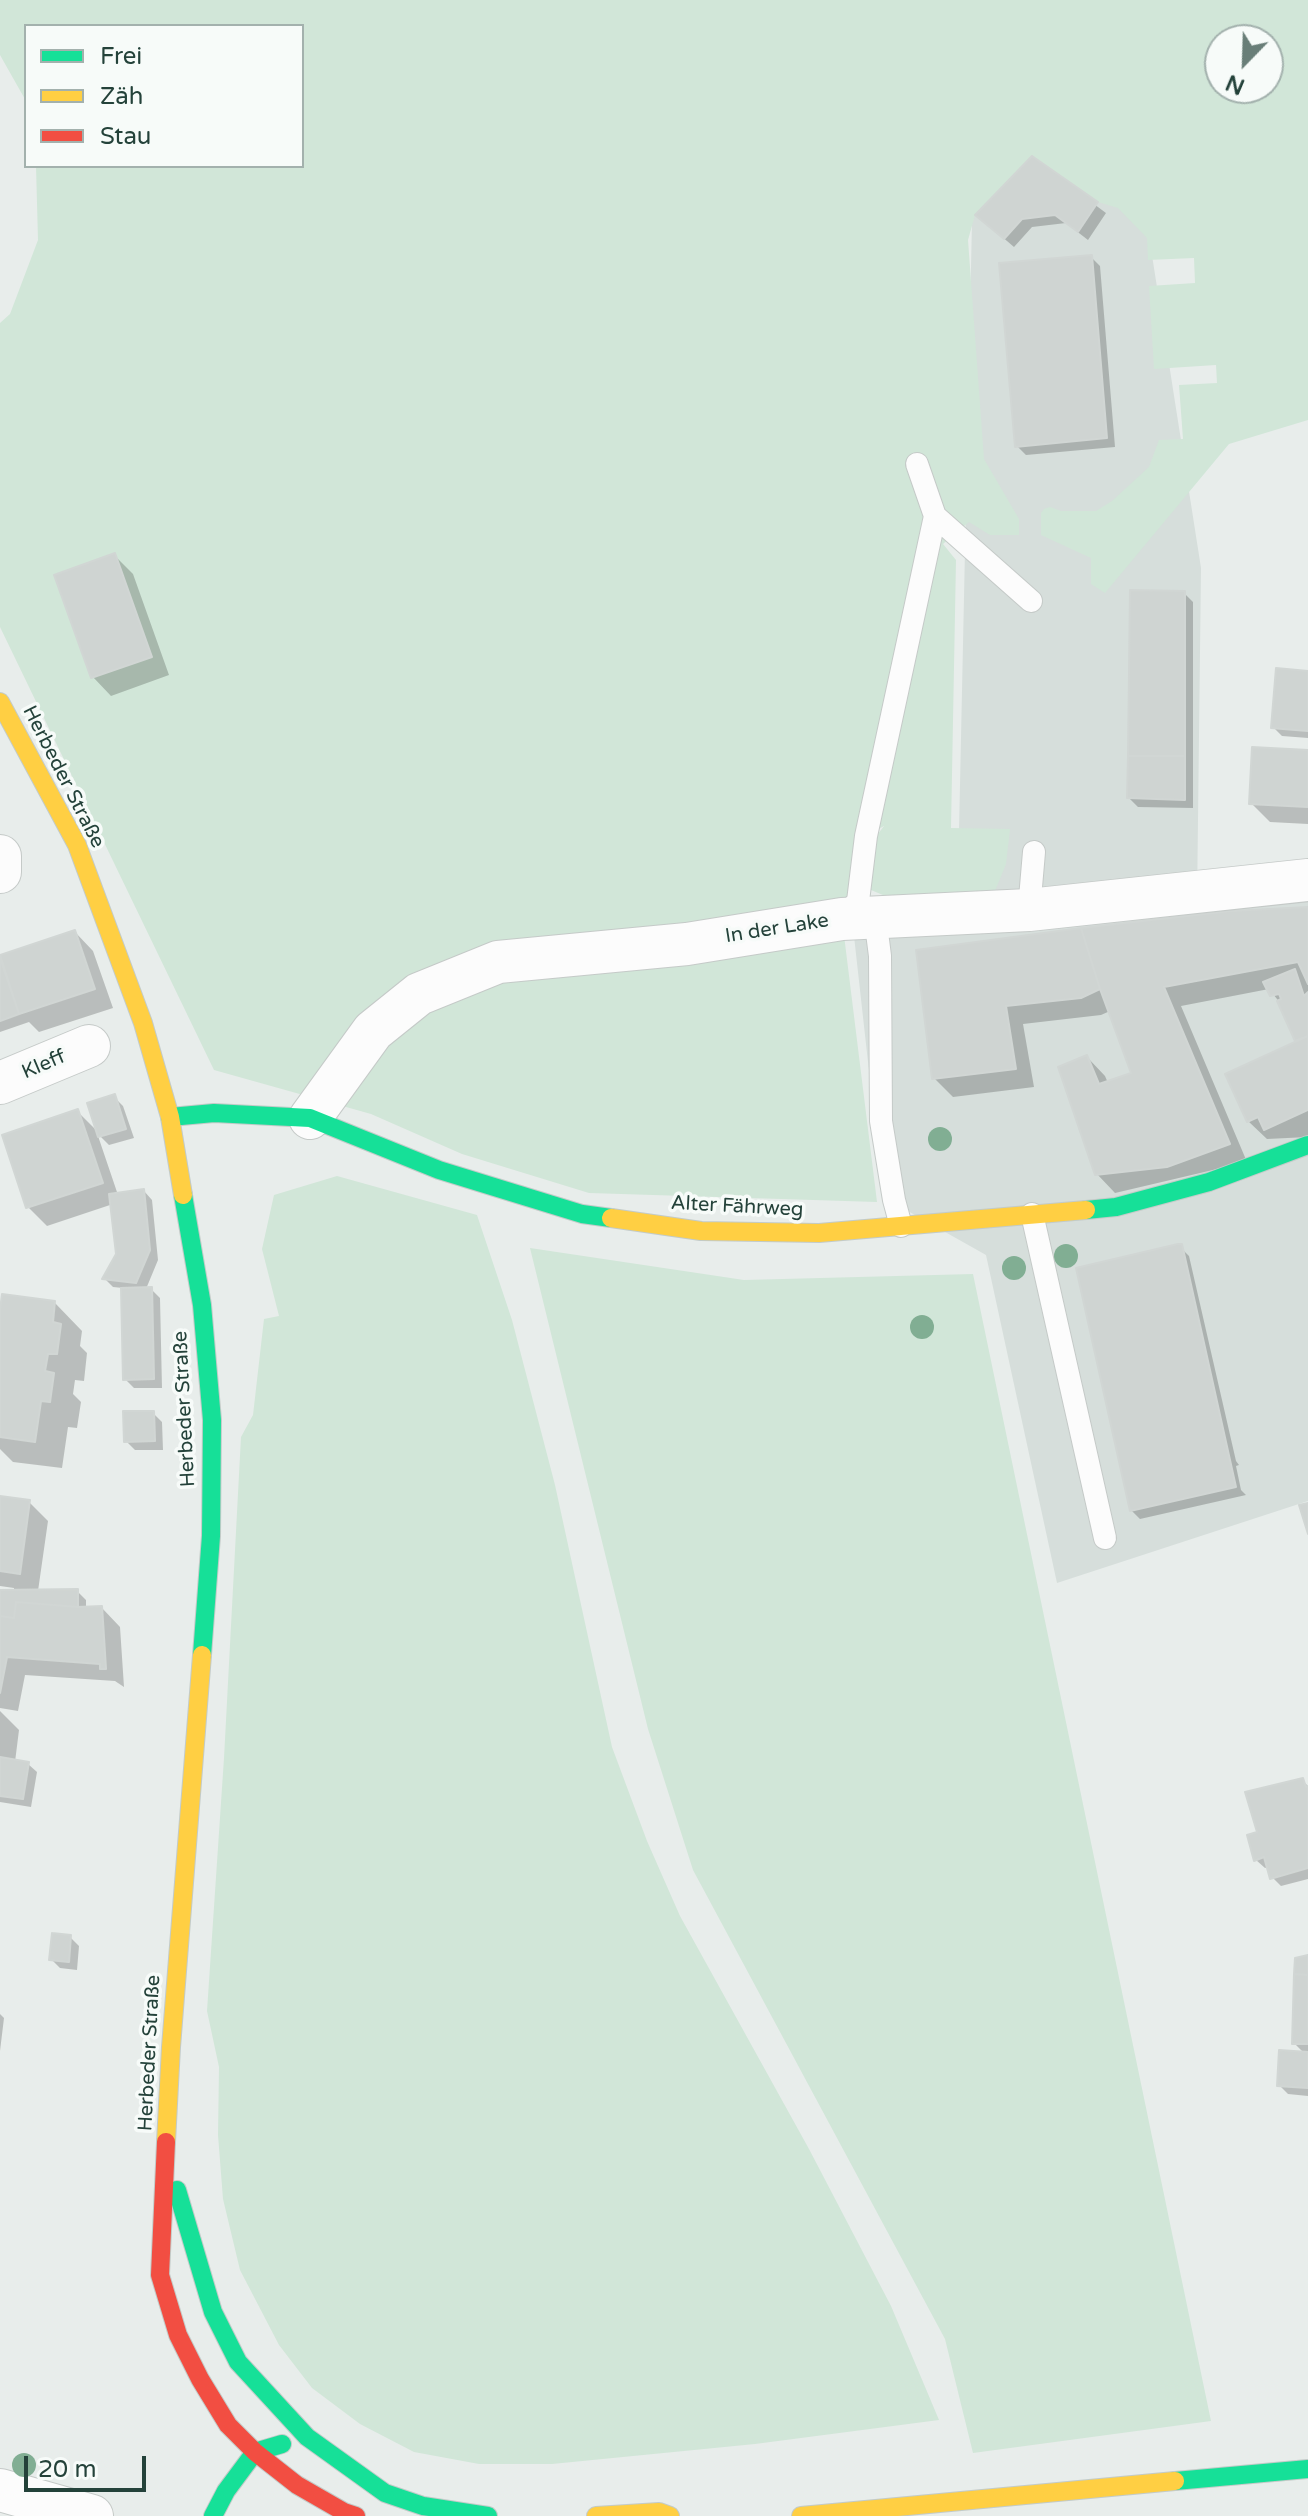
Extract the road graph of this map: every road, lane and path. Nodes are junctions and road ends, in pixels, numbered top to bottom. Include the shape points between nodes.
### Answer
1 (917, 464) dead end
2 (935, 516) junction
3 (1031, 601) dead end
4 (0, 702) edge
5 (1034, 852) dead end
6 (0, 856) edge
7 (0, 872) edge
8 (1308, 880) edge
9 (1029, 910) junction
10 (858, 918) junction
11 (89, 1046) dead end
12 (0, 1083) edge
13 (170, 1117) junction
14 (310, 1118) junction
15 (1308, 1145) edge
16 (1032, 1214) junction
17 (901, 1226) junction
18 (1105, 1538) dead end
19 (166, 2149) junction
20 (307, 2437) junction
21 (255, 2452) junction
22 (1308, 2469) edge
23 (297, 2485) junction
24 (0, 2490) edge
25 (283, 2505) dead end
26 (92, 2516) edge
27 (213, 2516) edge
28 (356, 2516) edge
29 (488, 2516) edge
30 (596, 2516) edge
31 (670, 2516) edge
32 (801, 2516) edge

1 - 2 lane
2 - 3 lane
2 - 10 lane via 866,836
4 - 13 main road, Herbeder Straße via 77,845 143,1023
5 - 9 lane
6 - 7 street
8 - 9 street, In der Lake
9 - 10 street, In der Lake
10 - 14 street, In der Lake via 687,944 498,962 419,994 373,1031
10 - 17 lane via 880,956 881,1121
11 - 12 street, Kleff
13 - 14 main road, Alter Fährweg via 214,1113
13 - 19 main road, Herbeder Straße via 202,1305 212,1420 211,1536
14 - 17 main road, Alter Fährweg via 439,1170 582,1214 701,1231 819,1233
15 - 16 main road, Alter Fährweg via 1209,1182 1116,1207
16 - 17 main road, Alter Fährweg
16 - 18 lane
19 - 20 main road, Herbeder Straße via 213,2312 238,2362
19 - 21 main road, Herbeder Straße via 160,2275 178,2335 200,2379 228,2425
20 - 21 main road
20 - 23 main road
20 - 29 main road, Herbeder Straße via 385,2493 423,2506
21 - 23 main road, Herbeder Straße
21 - 27 main road
22 - 32 main road
23 - 25 main road
23 - 28 main road, Herbeder Straße
24 - 26 street
30 - 31 main road

